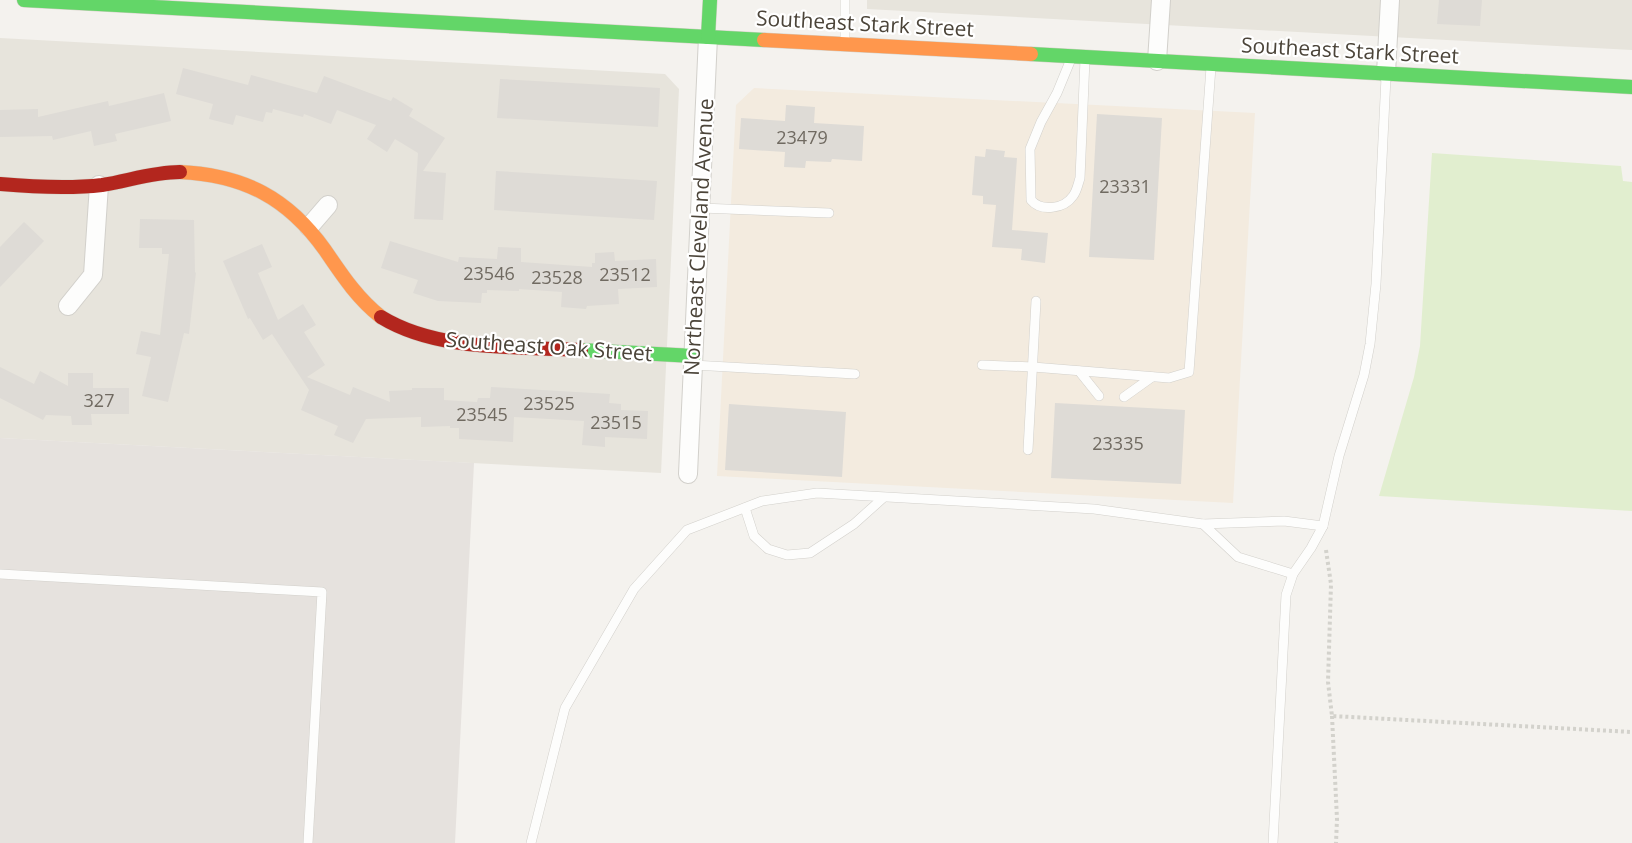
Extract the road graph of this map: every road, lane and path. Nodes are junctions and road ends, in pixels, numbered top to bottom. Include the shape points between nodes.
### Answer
1 (24, 0) edge
2 (710, 0) edge
3 (845, 0) edge
4 (1161, 0) edge
5 (1390, 0) edge
6 (708, 37) junction
7 (845, 44) junction
8 (1078, 57) junction
9 (1157, 61) junction
10 (1211, 64) junction
11 (1386, 74) junction
12 (1632, 87) edge
13 (0, 184) edge
14 (99, 185) junction
15 (328, 205) dead end
16 (700, 207) junction
17 (829, 213) dead end
18 (309, 227) junction
19 (1036, 301) dead end
20 (68, 306) dead end
21 (694, 361) junction
22 (982, 365) dead end
23 (1033, 367) junction
24 (1079, 371) junction
25 (855, 374) dead end
26 (1152, 377) junction
27 (1099, 396) dead end
28 (1124, 397) dead end
29 (1028, 450) dead end
30 (688, 474) dead end
31 (883, 498) junction
32 (745, 508) junction
33 (1203, 525) junction
34 (1323, 526) junction
35 (0, 574) edge
36 (1293, 574) junction
37 (1332, 716) junction
38 (1632, 732) edge
39 (308, 843) edge
40 (531, 843) edge
41 (1273, 843) edge
42 (1336, 843) edge

1 - 6 main road, Southeast Stark Street
2 - 6 main road, Northeast Cleveland Avenue
3 - 7 lane
4 - 9 street
5 - 11 street
6 - 7 main road, Southeast Stark Street
6 - 16 street, Northeast Cleveland Avenue
7 - 8 main road, Southeast Stark Street
8 - 8 lane via 1030,149 1031,200 1037,206 1054,208 1065,204 1078,186
8 - 9 main road, Southeast Stark Street
9 - 10 main road, Southeast Stark Street
10 - 11 main road, Southeast Stark Street
10 - 26 lane via 1189,372 1169,378
11 - 12 main road, Southeast Stark Street
11 - 34 lane via 1370,344
13 - 14 main road, Southeast Oak Street via 50,188
14 - 18 main road, Southeast Oak Street via 180,172 216,176 261,191
14 - 20 street via 93,275
15 - 18 street
16 - 17 lane
16 - 21 street, Northeast Cleveland Avenue
18 - 21 main road, Southeast Oak Street via 357,296 406,331 459,343
19 - 23 lane
21 - 25 lane
21 - 30 street, Northeast Cleveland Avenue
22 - 23 lane
23 - 24 lane
23 - 29 lane
24 - 26 lane
24 - 27 lane
26 - 28 lane
31 - 32 lane via 817,493 762,501
31 - 32 lane via 854,524 810,553 787,555 768,549 754,536
31 - 33 lane via 1094,509
32 - 40 lane via 687,530 634,589 565,708
33 - 34 lane via 1284,521
33 - 36 lane via 1238,557
34 - 36 lane
34 - 37 path via 1331,584 1328,682
35 - 39 lane via 322,592
36 - 41 lane via 1286,595
37 - 38 path
37 - 42 path

